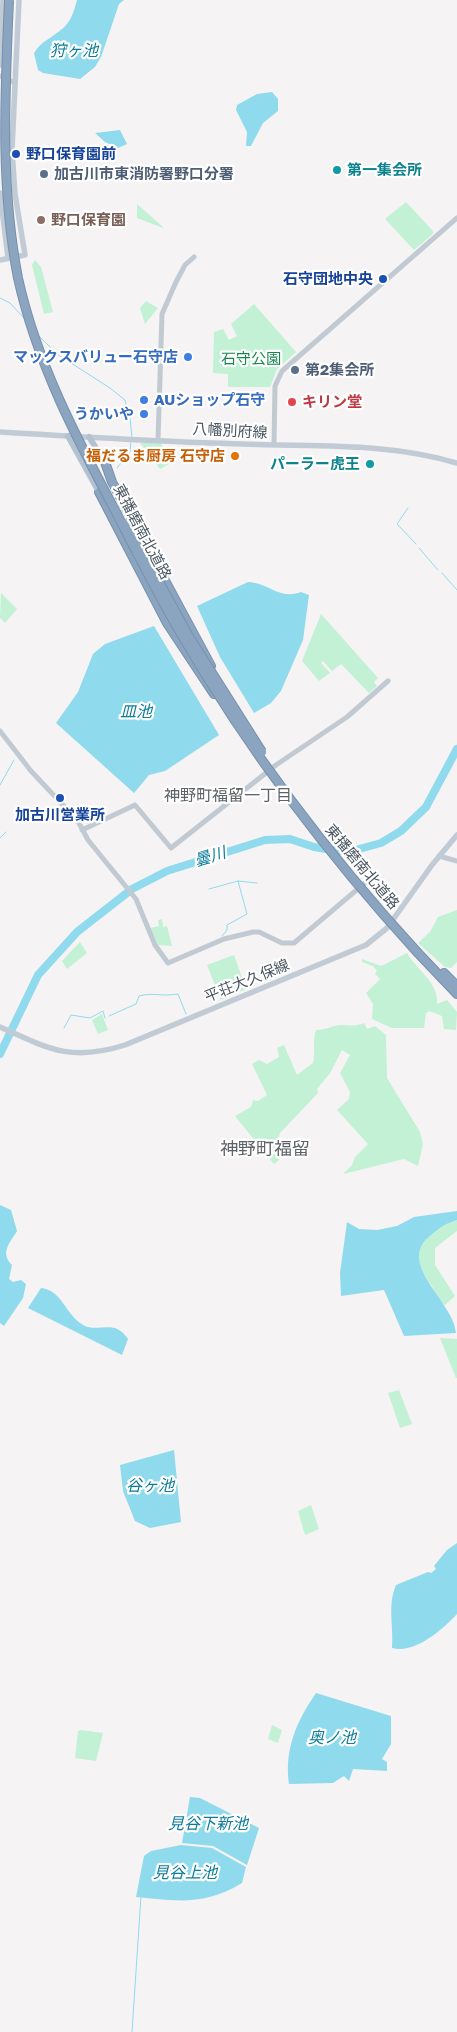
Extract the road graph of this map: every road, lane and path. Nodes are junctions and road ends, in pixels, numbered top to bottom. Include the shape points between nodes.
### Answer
1 (3, 0) edge
2 (9, 0) edge
3 (14, 0) edge
4 (18, 0) edge
5 (0, 64) edge
6 (0, 76) edge
7 (15, 83) junction
8 (0, 193) edge
9 (457, 218) edge
10 (194, 257) dead end
11 (8, 258) junction
12 (0, 260) edge
13 (0, 432) edge
14 (68, 436) junction
15 (89, 437) junction
16 (158, 440) junction
17 (274, 445) junction
18 (105, 462) joint
19 (457, 463) edge
20 (98, 492) joint
21 (388, 681) dead end
22 (237, 714) junction
23 (0, 731) edge
24 (251, 746) junction
25 (82, 830) junction
26 (457, 836) edge
27 (439, 856) junction
28 (457, 861) edge
29 (366, 882) dead end
30 (419, 952) junction
31 (457, 986) edge
32 (457, 994) edge
33 (2, 1028) edge

1 - 5 main road
2 - 24 highway, 東播磨南北道路, bridge via 4,185 18,279 35,337 63,411 142,562 184,638
3 - 22 highway, 東播磨南北道路, bridge via 7,125 9,185 22,277 37,332 67,409 102,476 188,635
4 - 7 main road
6 - 7 street
7 - 11 main road via 12,124 15,194 25,255
8 - 11 main road
9 - 17 street via 282,371 276,385
10 - 16 street via 185,265 162,314
11 - 12 main road
13 - 14 main road, 八幡別府線
14 - 15 main road, 八幡別府線
14 - 20 main road
15 - 16 main road, 八幡別府線
15 - 18 main road
16 - 17 main road, 八幡別府線
17 - 19 main road, 八幡別府線 via 373,447 415,452
18 - 22 highway, bridge via 112,482
20 - 24 highway, bridge via 175,635
21 - 25 street via 347,717 276,765 172,848 135,805
22 - 30 highway, 東播磨南北道路, bridge via 331,847
23 - 25 street via 31,771 78,821
24 - 30 highway, 東播磨南北道路, bridge via 330,853
25 - 29 street via 140,905 155,945 172,964 224,939 253,932 282,943 294,943
26 - 27 main road, 平荘大久保線
27 - 28 street
27 - 33 main road, 平荘大久保線 via 381,934 366,945 112,1049 65,1052
30 - 31 highway, 東播磨南北道路
30 - 32 highway, 東播磨南北道路

